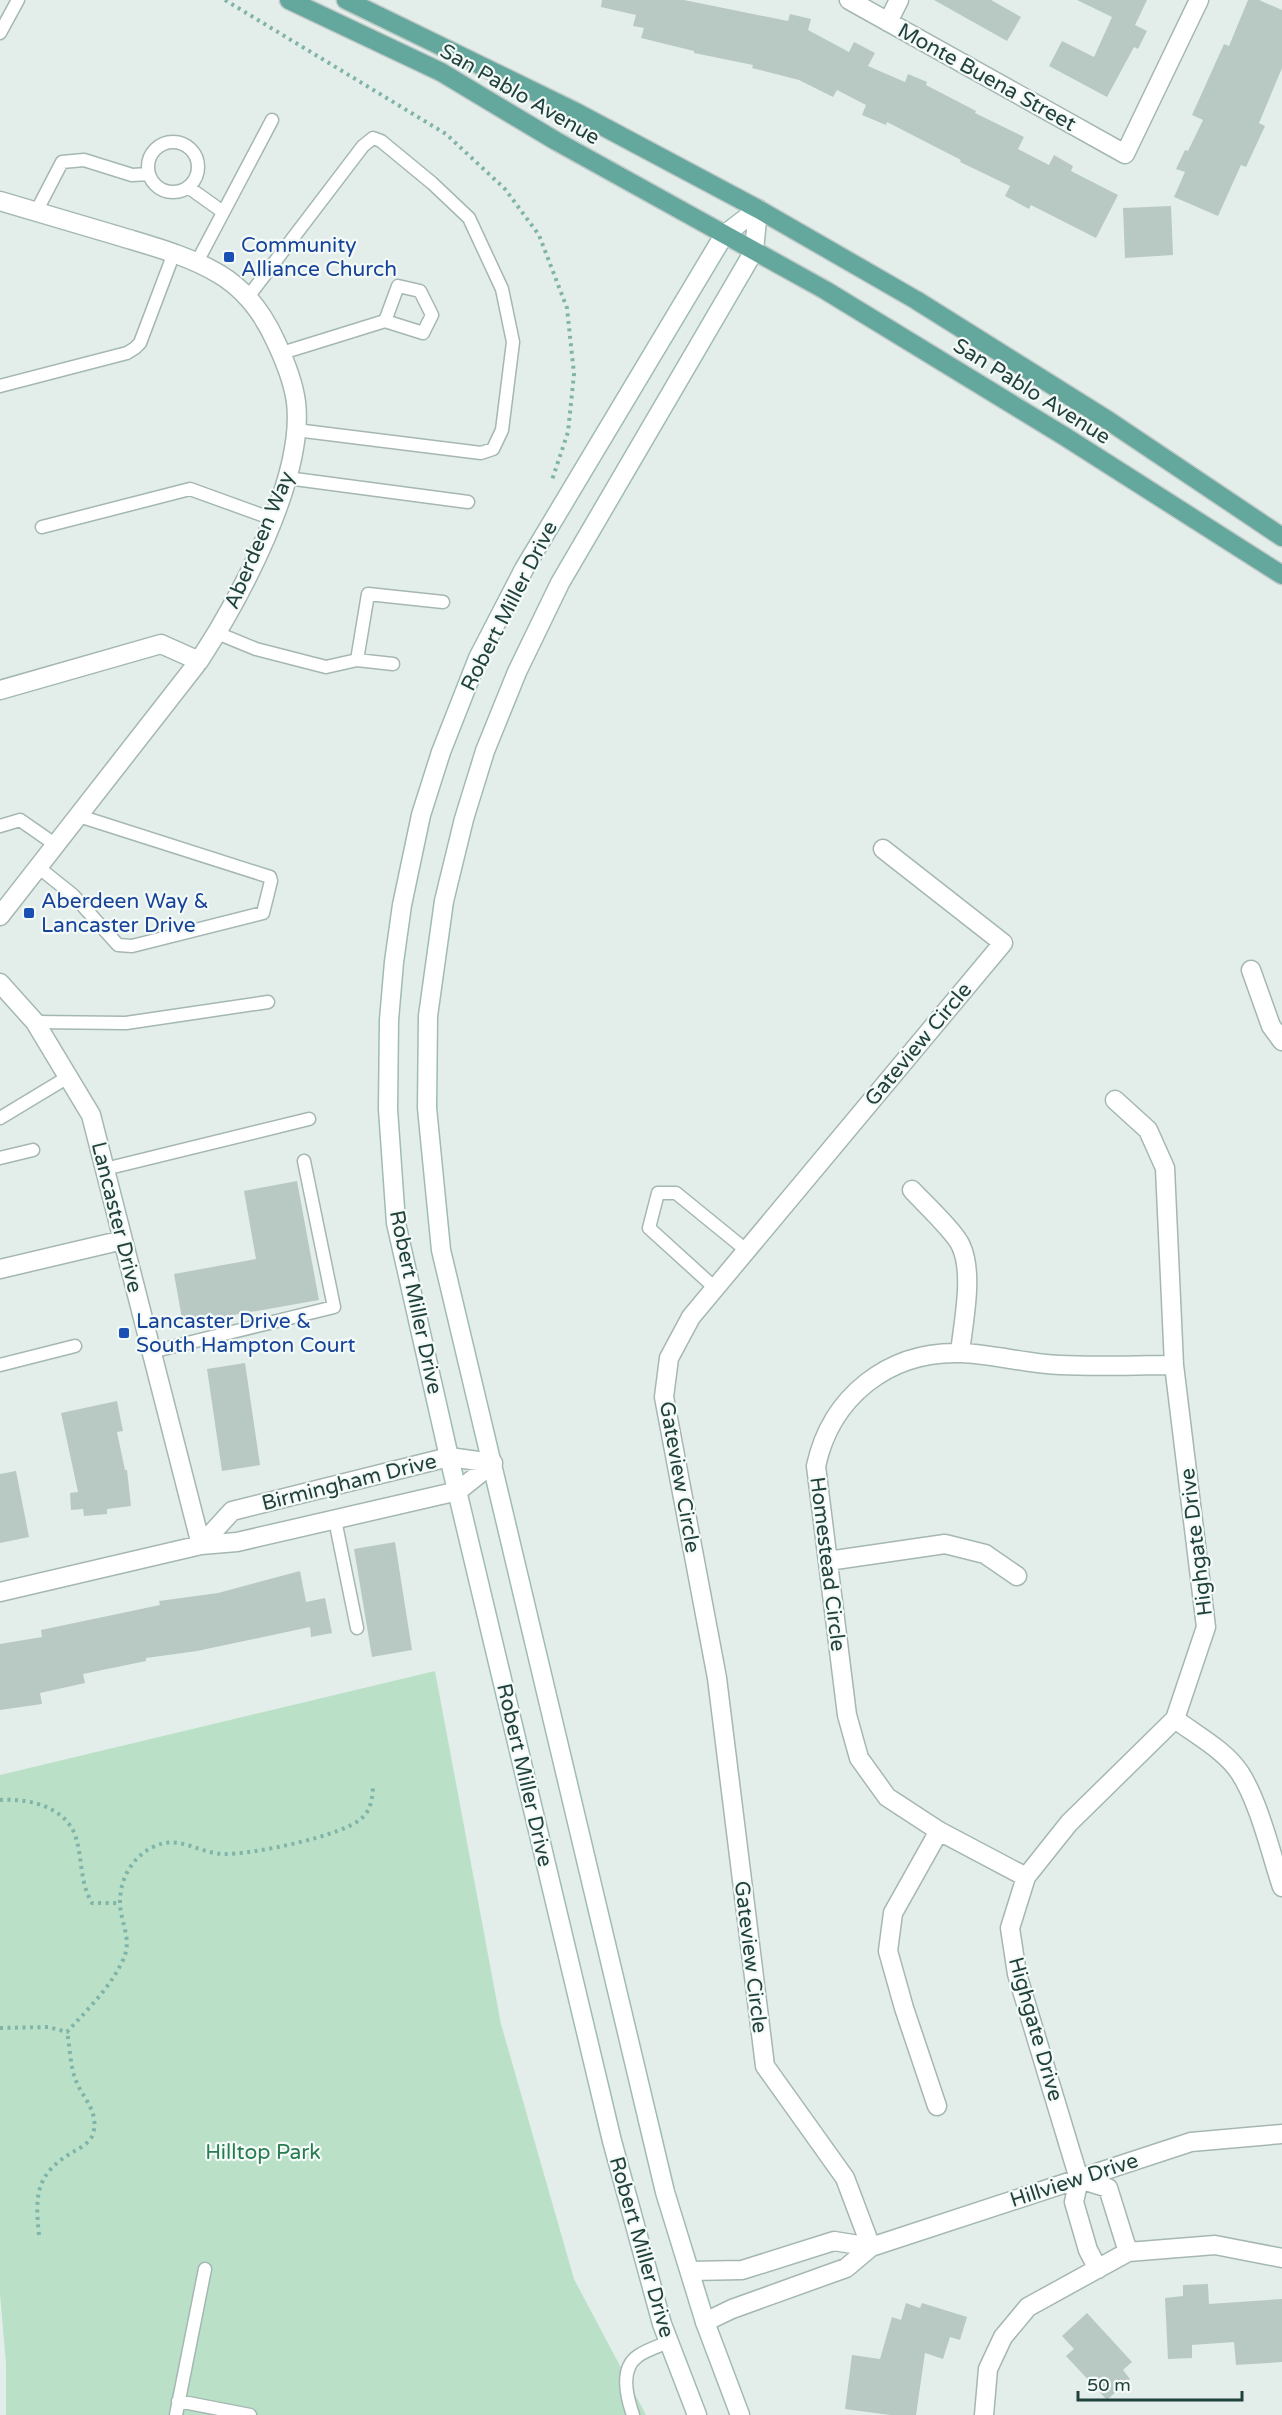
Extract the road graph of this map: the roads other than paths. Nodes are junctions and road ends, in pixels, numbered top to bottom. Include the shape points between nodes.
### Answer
1 (18, 0) edge
2 (289, 0) edge
3 (346, 0) edge
4 (849, 0) edge
5 (899, 0) edge
6 (1199, 0) edge
7 (888, 22) junction
8 (0, 33) edge
9 (272, 120) dead end
10 (149, 174) junction
11 (188, 187) junction
12 (0, 201) edge
13 (758, 209) junction
14 (36, 212) junction
15 (223, 212) junction
16 (724, 235) junction
17 (754, 251) junction
18 (174, 253) junction
19 (197, 262) junction
20 (248, 297) junction
21 (386, 321) dead end
22 (282, 353) junction
23 (0, 386) edge
24 (296, 430) junction
25 (287, 478) junction
26 (468, 502) dead end
27 (273, 519) junction
28 (42, 527) dead end
29 (1282, 537) edge
30 (1282, 575) edge
31 (443, 602) dead end
32 (217, 633) junction
33 (357, 660) junction
34 (199, 661) junction
35 (393, 664) dead end
36 (0, 690) edge
37 (79, 816) junction
38 (0, 826) edge
39 (56, 845) junction
40 (883, 849) dead end
41 (38, 867) junction
42 (0, 916) edge
43 (1251, 970) dead end
44 (0, 983) edge
45 (268, 1002) dead end
46 (35, 1022) junction
47 (1282, 1041) edge
48 (68, 1077) junction
49 (1115, 1100) dead end
50 (0, 1118) edge
51 (309, 1119) dead end
52 (33, 1150) dead end
53 (0, 1158) edge
54 (304, 1161) dead end
55 (105, 1169) junction
56 (912, 1190) dead end
57 (123, 1240) junction
58 (746, 1250) junction
59 (0, 1269) edge
60 (715, 1288) junction
61 (75, 1346) dead end
62 (152, 1352) junction
63 (960, 1353) junction
64 (0, 1365) edge
65 (1174, 1365) junction
66 (449, 1457) junction
67 (493, 1463) junction
68 (458, 1491) junction
69 (335, 1520) junction
70 (201, 1545) junction
71 (828, 1561) junction
72 (1017, 1576) dead end
73 (0, 1592) edge
74 (357, 1628) dead end
75 (1174, 1719) junction
76 (939, 1831) junction
77 (1026, 1877) junction
78 (1282, 1887) edge
79 (937, 2106) dead end
80 (1282, 2134) edge
81 (1079, 2179) junction
82 (871, 2247) junction
83 (1128, 2252) junction
84 (1282, 2258) edge
85 (205, 2269) dead end
86 (1098, 2269) junction
87 (690, 2271) junction
88 (705, 2322) junction
89 (669, 2342) junction
90 (178, 2401) junction
91 (176, 2415) edge
92 (250, 2415) edge
93 (633, 2415) edge
94 (697, 2415) edge
95 (740, 2415) edge
96 (984, 2415) edge

1 - 8 lane
2 - 16 main road, San Pablo Avenue via 441,72
3 - 13 main road, San Pablo Avenue via 574,111
4 - 7 street, Monte Buena Street
5 - 7 street
6 - 7 street, Monte Buena Street via 1125,154
9 - 15 lane
10 - 11 lane via 159,188 168,192
10 - 11 lane via 152,153 168,142 178,142 194,153 198,162 198,172
10 - 14 lane via 132,175 84,160 62,162
11 - 15 lane
12 - 14 street, Aberdeen Way
13 - 16 street
13 - 17 street
13 - 29 main road, San Pablo Avenue via 916,300 1109,421
14 - 18 street, Aberdeen Way
15 - 19 lane
16 - 17 main road, San Pablo Avenue
16 - 66 street, Robert Miller Drive via 519,579 478,658 441,752 422,814 394,962 388,1109 396,1223
17 - 30 main road, San Pablo Avenue via 1064,436
17 - 67 street, Robert Miller Drive via 560,583 517,672 485,750 444,902 428,1016 426,1108 441,1250
18 - 19 street, Aberdeen Way
18 - 23 lane via 135,348
19 - 20 street, Aberdeen Way via 240,287
20 - 22 street, Aberdeen Way via 266,320
20 - 24 lane via 373,138 432,183 469,218 502,289 513,342 502,430 493,449 481,453
21 - 22 lane
22 - 24 street, Aberdeen Way via 296,402
24 - 25 street, Aberdeen Way
25 - 26 lane
25 - 27 street, Aberdeen Way
27 - 28 lane via 190,489
27 - 32 street, Aberdeen Way
31 - 33 lane via 368,594
32 - 33 lane via 256,649 326,668
32 - 34 street, Aberdeen Way
33 - 35 lane
34 - 36 street via 161,644
34 - 37 street, Aberdeen Way
37 - 39 street, Aberdeen Way
37 - 41 lane via 270,877 262,913 132,946 118,945 73,895
38 - 39 lane via 20,820
39 - 41 street, Aberdeen Way
40 - 58 street, Gateview Circle via 1003,943
41 - 42 street, Aberdeen Way
43 - 47 street via 1271,1026
44 - 46 street, Lancaster Drive
45 - 46 lane via 126,1023
46 - 48 street, Lancaster Drive
48 - 50 lane
48 - 55 street, Lancaster Drive via 91,1115
49 - 65 street, Highgate Drive via 1148,1130 1165,1168
51 - 55 lane
52 - 53 lane
54 - 62 lane via 334,1307
55 - 57 street, Lancaster Drive
56 - 63 street via 961,1244 966,1260
57 - 59 street
57 - 62 street, Lancaster Drive
58 - 60 street, Gateview Circle
58 - 60 lane via 676,1193 658,1193 649,1228
60 - 82 street, Gateview Circle via 691,1317 669,1358 664,1397 717,1678 765,2066 845,2178
61 - 64 lane
62 - 70 street, Lancaster Drive
63 - 65 street, Homestead Circle via 1059,1365
63 - 71 street, Homestead Circle via 897,1363 861,1386 835,1418 816,1466
65 - 75 street, Highgate Drive via 1206,1627
66 - 67 street, Birmingham Drive
66 - 68 street, Robert Miller Drive
66 - 70 street, Birmingham Drive via 232,1510
67 - 68 street, Birmingham Drive
67 - 87 street, Robert Miller Drive via 665,2192
68 - 69 street, Birmingham Drive
68 - 89 street, Robert Miller Drive via 612,2141
69 - 70 street, Birmingham Drive via 237,1542
69 - 74 lane
70 - 73 street, Birmingham Drive
71 - 72 street via 945,1545 985,1554
71 - 76 street, Homestead Circle via 847,1715 859,1758 887,1797
75 - 77 street, Highgate Drive via 1069,1823
75 - 78 street via 1218,1750 1240,1772
76 - 77 street, Homestead Circle
76 - 79 street via 893,1913 888,1951
77 - 81 street, Highgate Drive via 1010,1928 1017,1974
80 - 81 street, Hillview Drive via 1191,2142
81 - 82 street, Hillview Drive
81 - 83 street via 1108,2188
81 - 86 street via 1074,2202 1088,2250
82 - 87 street via 834,2241 742,2270
82 - 88 street via 846,2268 732,2308
83 - 84 street via 1215,2245
83 - 86 street
85 - 90 lane
86 - 96 street via 1029,2307 1003,2337 988,2368
87 - 88 street, Robert Miller Drive
88 - 95 street, Robert Miller Drive
89 - 93 lane via 636,2356 627,2372 626,2396
89 - 94 street, Robert Miller Drive
90 - 91 lane
90 - 92 lane

